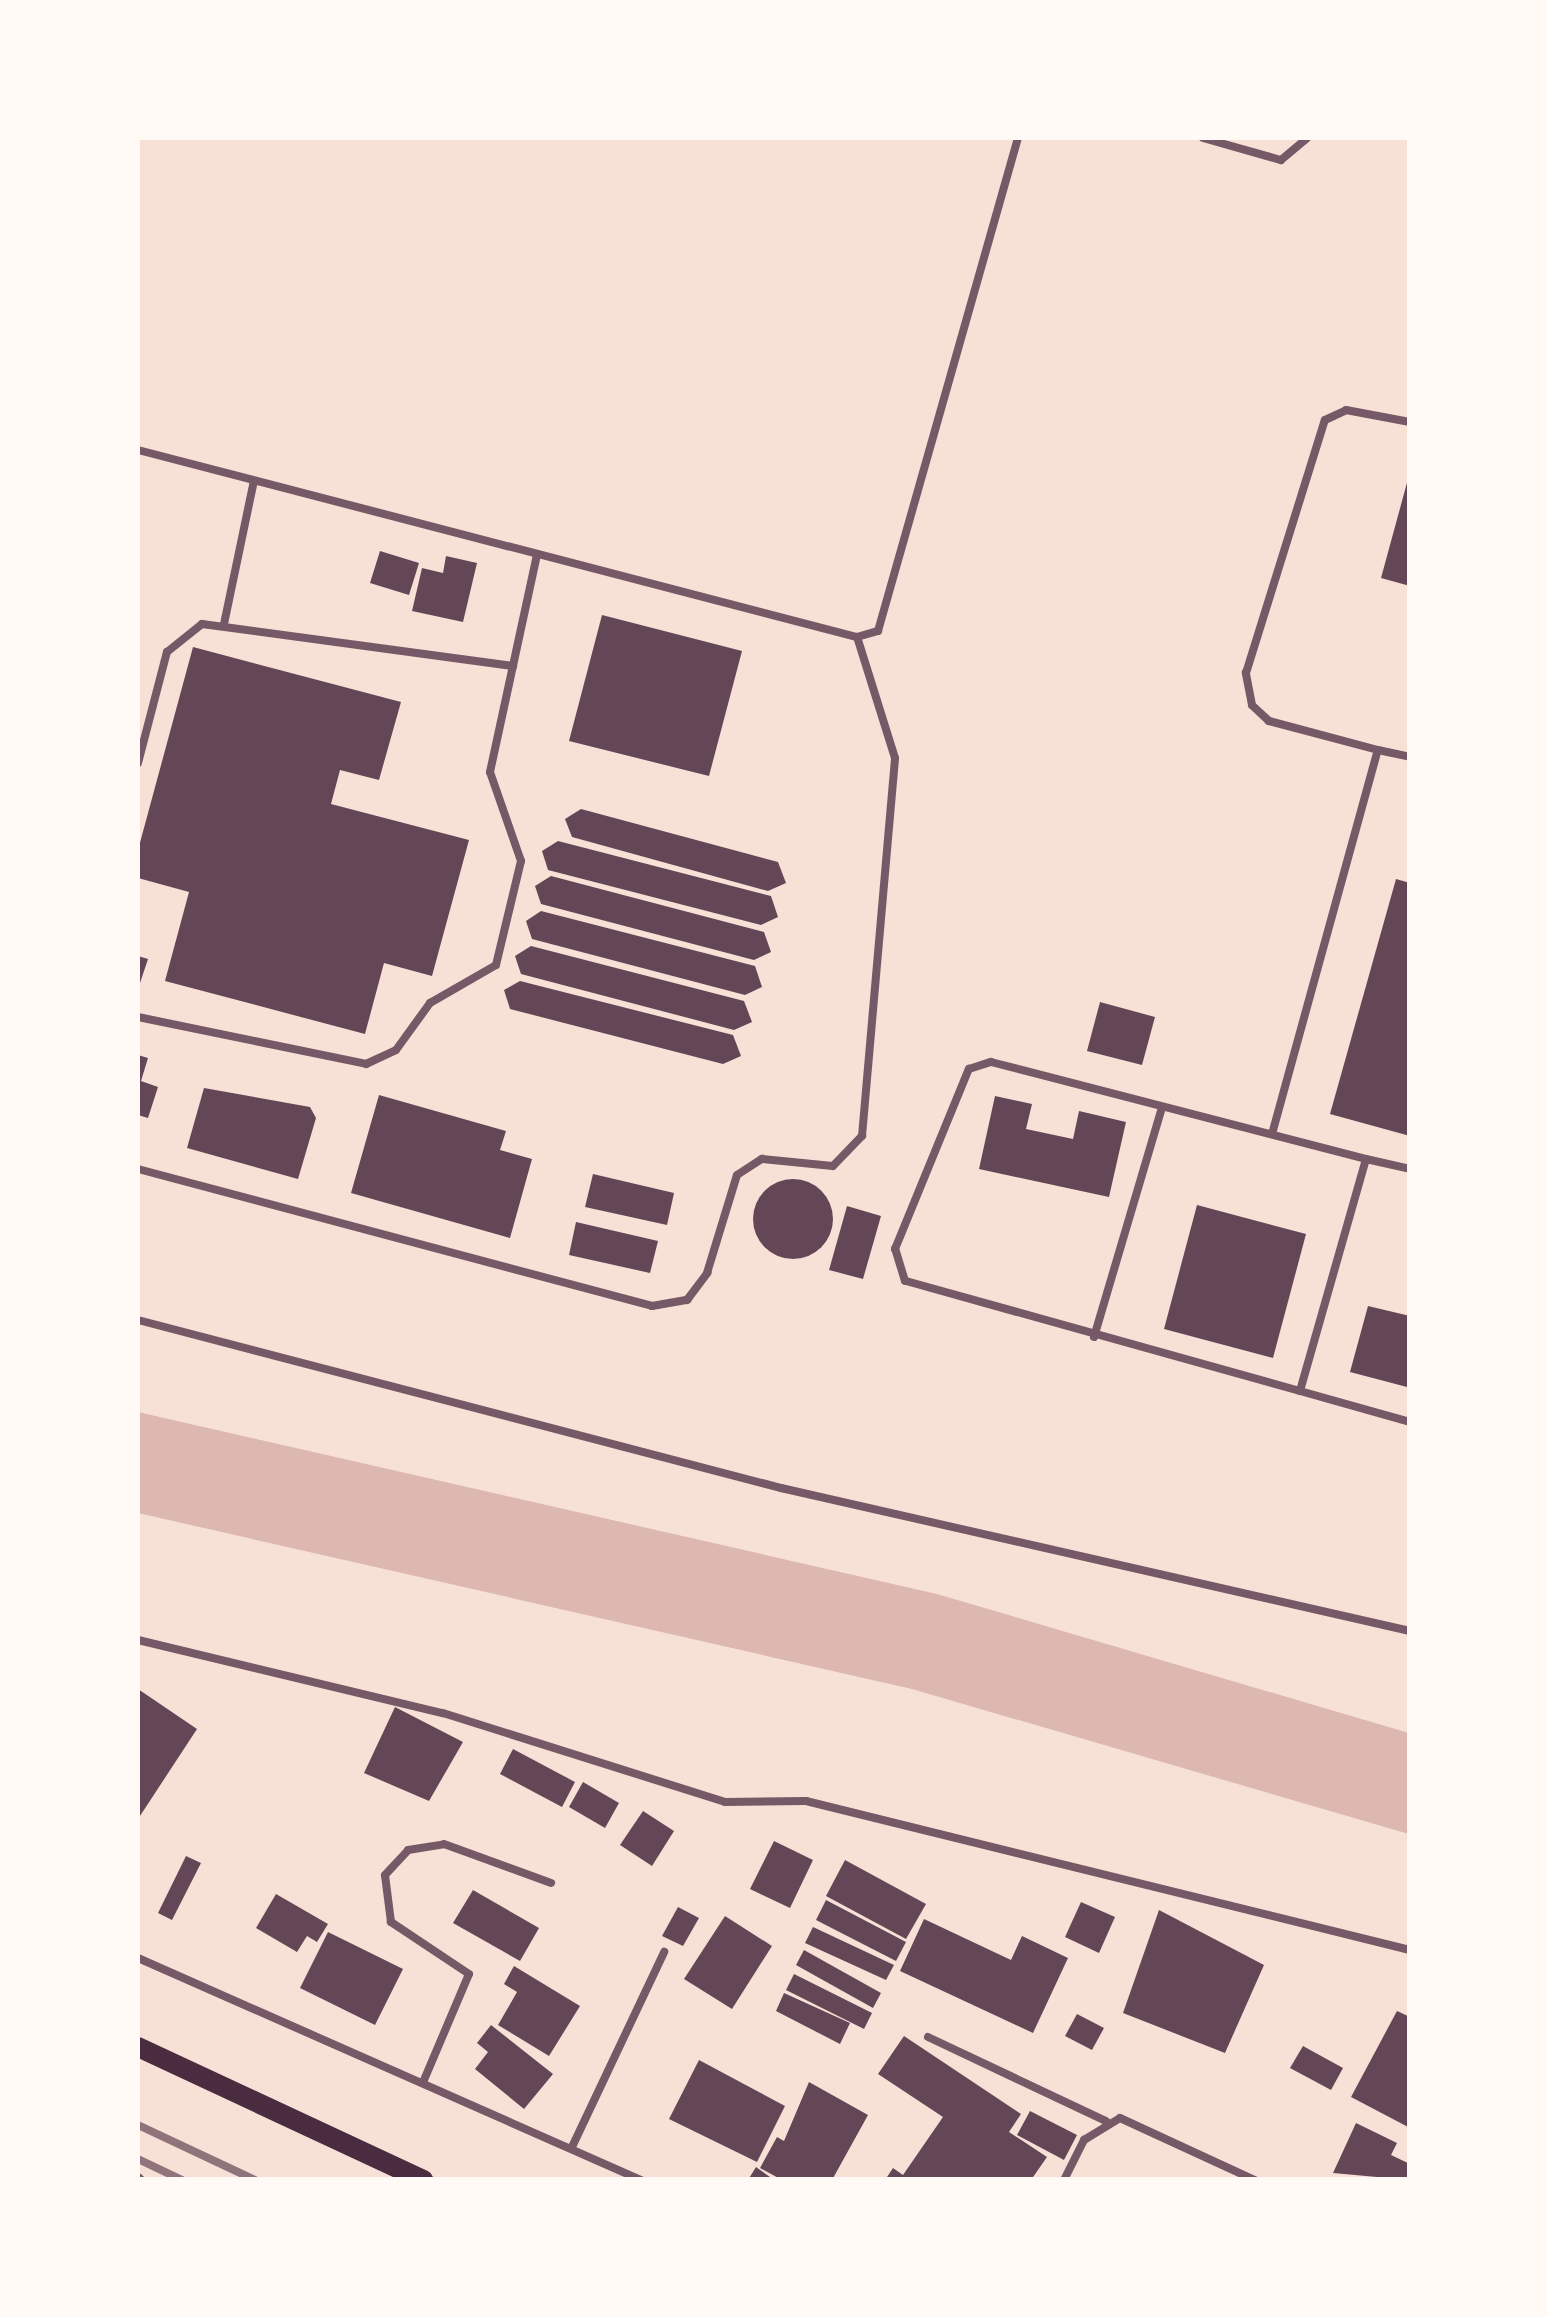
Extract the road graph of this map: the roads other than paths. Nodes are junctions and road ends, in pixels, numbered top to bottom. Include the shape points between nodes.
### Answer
1 (1018, 138) edge
2 (1203, 138) edge
3 (1307, 138) edge
4 (1410, 422) edge
5 (138, 450) edge
6 (254, 480) junction
7 (537, 554) junction
8 (224, 624) junction
9 (856, 637) junction
10 (513, 666) junction
11 (1378, 750) junction
12 (1410, 758) edge
13 (138, 763) edge
14 (138, 1017) edge
15 (1162, 1107) junction
16 (1272, 1134) junction
17 (1366, 1159) junction
18 (138, 1169) edge
19 (1410, 1169) edge
20 (138, 1320) edge
21 (1094, 1337) junction
22 (1300, 1391) junction
23 (1410, 1422) edge
24 (1410, 1630) edge
25 (138, 1640) edge
26 (551, 1883) dead end
27 (1410, 1950) edge
28 (664, 1952) dead end
29 (138, 1958) edge
30 (928, 2037) dead end
31 (138, 2047) edge
32 (424, 2080) junction
33 (1106, 2121) junction
34 (572, 2147) junction
35 (424, 2180) edge
36 (641, 2180) edge
37 (1064, 2180) edge
38 (1255, 2180) edge

1 - 9 lane via 888,613 878,631
2 - 3 lane via 1281,160
4 - 11 lane via 1346,410 1326,420 1246,672 1252,705 1269,721
5 - 6 lane
6 - 7 lane
6 - 8 lane
7 - 9 lane
7 - 10 lane
8 - 10 lane
8 - 13 lane via 174,640
9 - 18 lane via 895,758 862,1136 833,1166 762,1159 737,1175 707,1273 687,1300 652,1306
10 - 14 lane via 490,772 517,841 519,894 488,974 430,1003 396,1050 366,1064
11 - 12 lane
11 - 16 lane
15 - 16 lane
15 - 21 lane
15 - 21 lane via 979,1063 963,1079 895,1248 898,1272 916,1290
16 - 17 lane
17 - 19 lane
17 - 22 lane
20 - 24 lane via 781,1488
21 - 22 lane
22 - 23 lane
25 - 27 lane via 443,1713 725,1802 806,1801
26 - 32 lane via 444,1844 408,1850 386,1875 391,1922 469,1974
28 - 34 lane
29 - 32 lane
30 - 33 lane
31 - 35 main road
32 - 34 lane
33 - 37 lane via 1084,2140
33 - 38 lane via 1135,2118
34 - 36 lane

